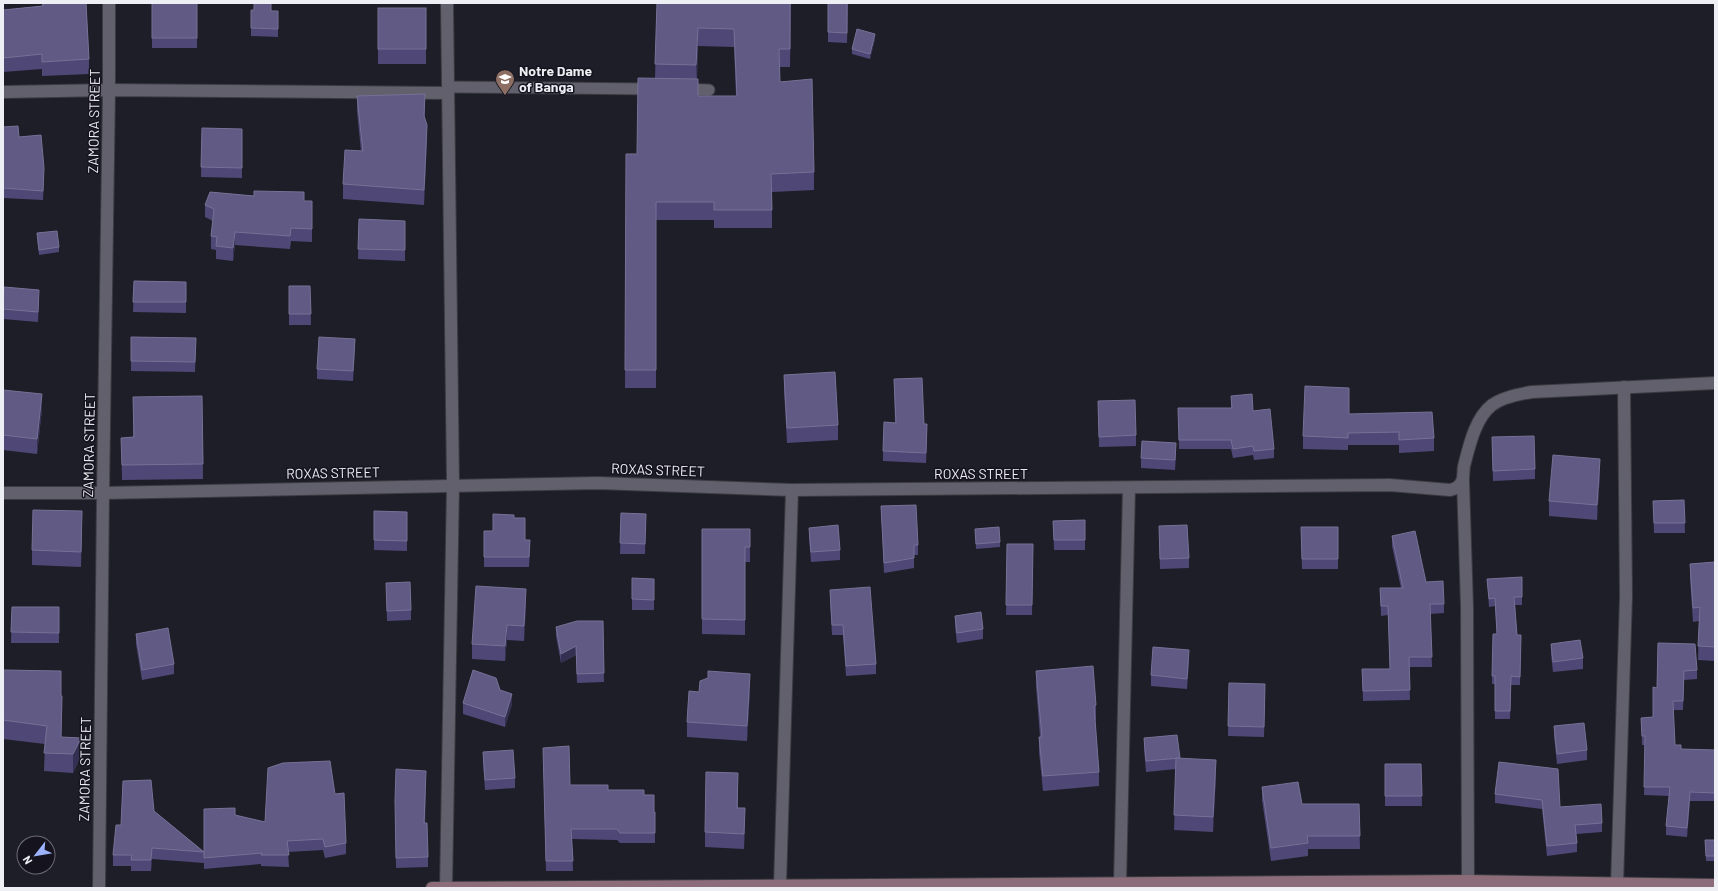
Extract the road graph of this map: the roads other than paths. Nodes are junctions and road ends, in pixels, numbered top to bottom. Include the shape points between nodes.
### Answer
1 (108, 3) edge
2 (447, 3) edge
3 (109, 90) junction
4 (448, 90) junction
5 (709, 90) dead end
6 (3, 92) edge
7 (1715, 383) edge
8 (1624, 387) junction
9 (1463, 480) junction
10 (452, 486) junction
11 (1129, 488) junction
12 (792, 490) junction
13 (3, 493) edge
14 (103, 493) junction
15 (1120, 883) junction
16 (1618, 884) junction
17 (780, 885) junction
18 (1468, 885) edge
19 (1715, 885) edge
20 (630, 887) edge
21 (99, 888) edge
22 (432, 888) edge
23 (446, 888) edge

1 - 3 street, ZAMORA STREET
2 - 4 street
3 - 4 street
3 - 6 street
3 - 14 street, ZAMORA STREET
4 - 5 lane
4 - 10 street
7 - 8 street
8 - 9 street via 1532,392 1518,394 1493,404 1476,427
8 - 16 street via 1626,596
9 - 11 street, ROXAS STREET via 1450,490 1390,485
9 - 18 street
10 - 12 street, ROXAS STREET via 598,483
10 - 14 street, ROXAS STREET
10 - 23 street
11 - 12 street, ROXAS STREET
11 - 15 street
12 - 17 street
13 - 14 street, ROXAS STREET
14 - 21 street, ZAMORA STREET
15 - 17 main road
15 - 18 main road
16 - 18 main road
16 - 19 main road
17 - 20 main road
20 - 23 main road
22 - 23 main road

